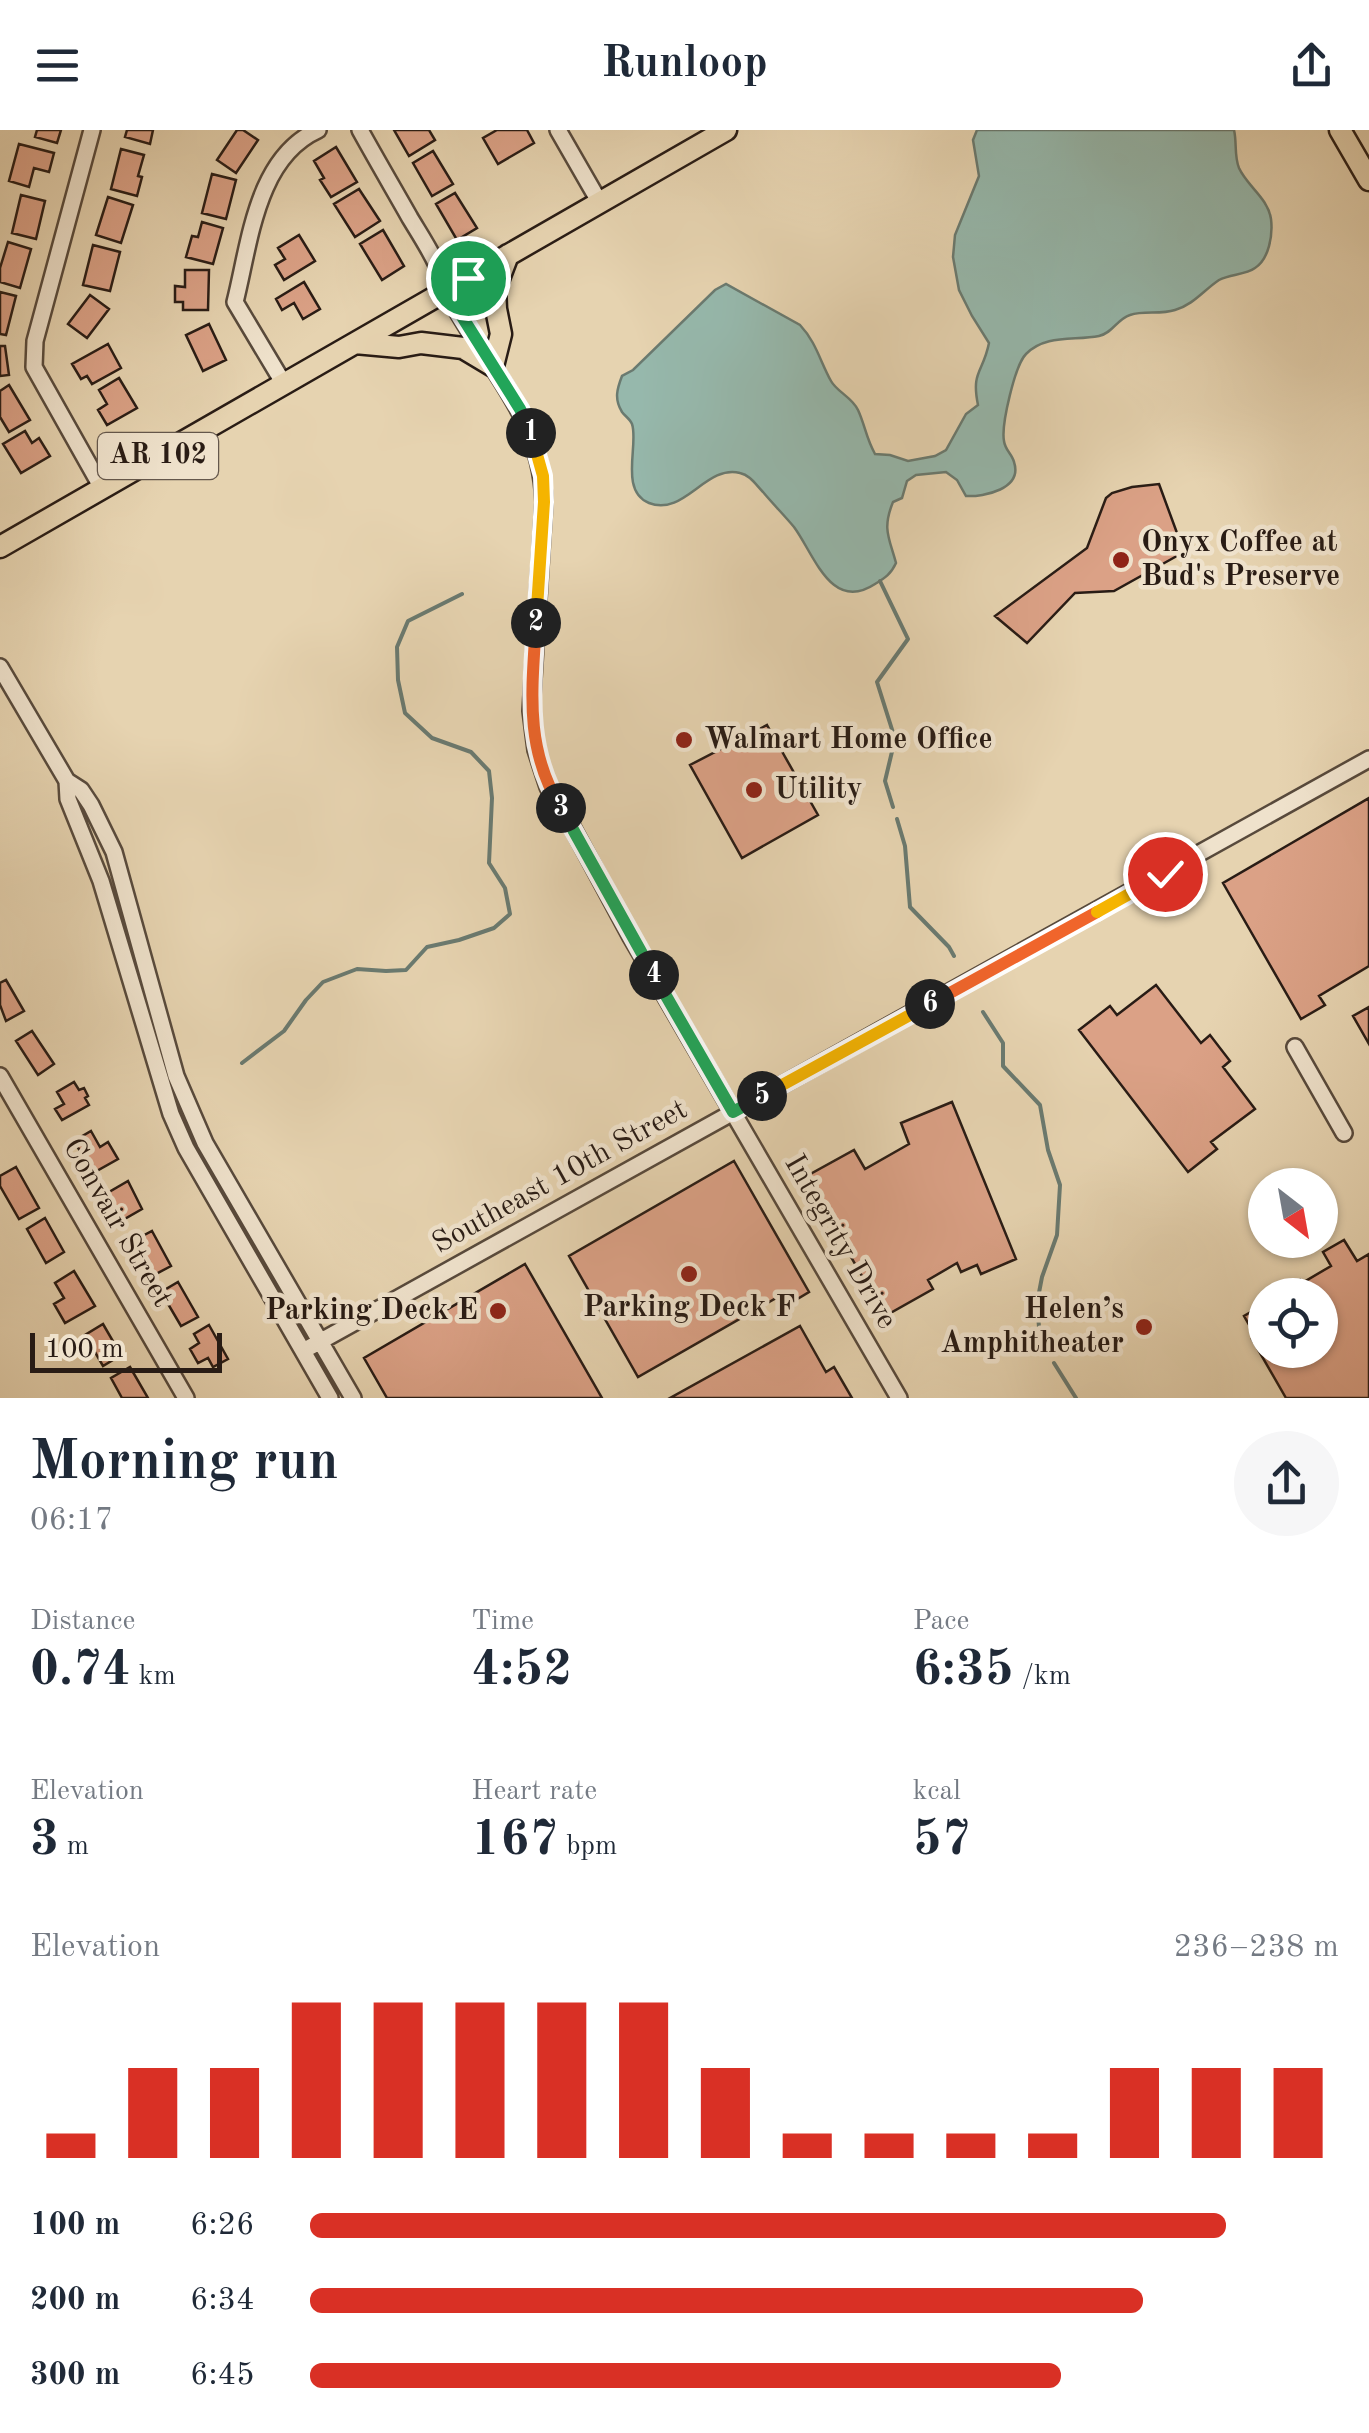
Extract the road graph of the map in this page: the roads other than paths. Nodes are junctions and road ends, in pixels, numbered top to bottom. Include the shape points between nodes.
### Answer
1 (92, 130) edge
2 (318, 130) edge
3 (360, 130) edge
4 (558, 130) edge
5 (726, 130) edge
6 (1340, 130) edge
7 (1369, 180) edge
8 (600, 203) junction
9 (508, 256) junction
10 (446, 291) junction
11 (355, 343) junction
12 (493, 366) junction
13 (284, 384) junction
14 (102, 488) junction
15 (0, 546) edge
16 (0, 667) edge
17 (1369, 759) edge
18 (67, 781) junction
19 (1294, 1047) dead end
20 (0, 1076) edge
21 (733, 1112) junction
22 (1344, 1134) dead end
23 (320, 1342) junction
24 (303, 1351) junction
25 (186, 1398) edge
26 (330, 1398) edge
27 (353, 1398) edge
28 (899, 1398) edge

1 - 14 street via 34,367
2 - 13 street via 280,158 268,180 236,302
3 - 10 street, Integrity Drive
4 - 8 street
5 - 8 main road, AR 102
6 - 7 main road
8 - 9 main road, AR 102
9 - 10 main road, AR 102
9 - 12 main road via 496,289 501,334
10 - 11 main road, AR 102
10 - 12 street, Integrity Drive
11 - 12 main road via 463,348
11 - 13 main road, AR 102
12 - 21 street, Integrity Drive via 530,431 543,476 531,711 536,750 548,787
13 - 14 main road, AR 102
14 - 15 main road, AR 102
16 - 18 street
17 - 21 street, Southeast 10th Street
18 - 23 street via 81,790 114,852 176,1076 205,1143
18 - 24 street via 171,1114
19 - 22 street
20 - 25 street, Convair Street
21 - 23 street, Southeast 10th Street
21 - 28 street, Integrity Drive
23 - 24 street, Southeast 10th Street
23 - 27 street
24 - 26 street

